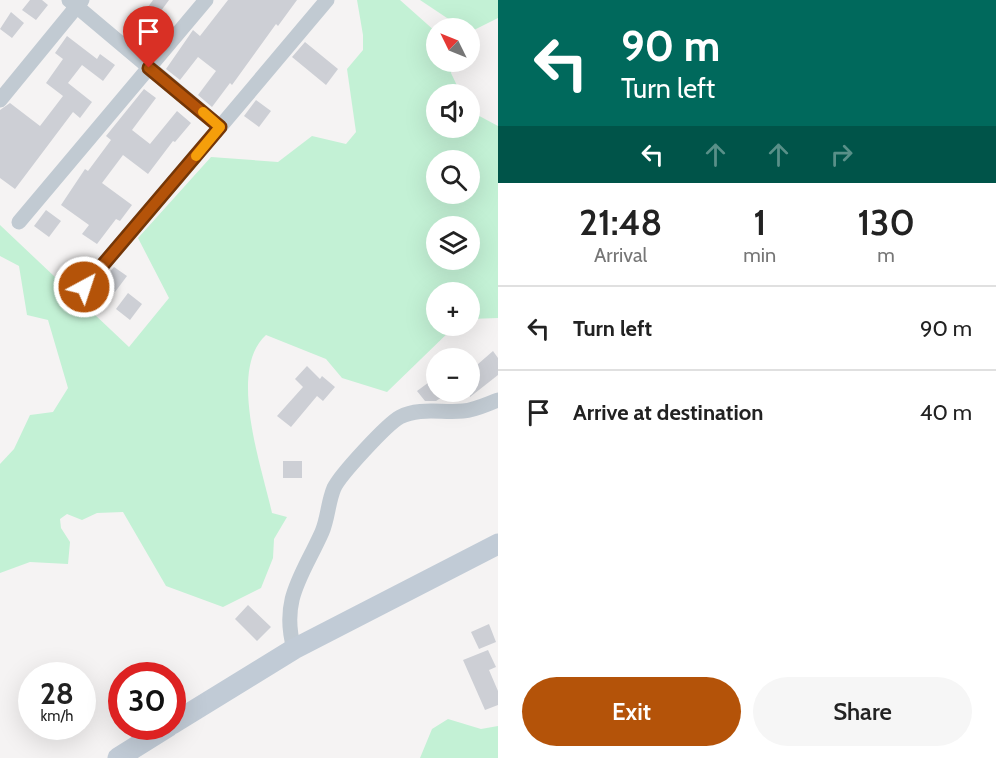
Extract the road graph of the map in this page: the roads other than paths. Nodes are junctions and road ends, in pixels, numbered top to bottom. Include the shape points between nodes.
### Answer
1 (206, 0) edge
2 (327, 0) edge
3 (76, 2) edge
4 (149, 68) junction
5 (0, 100) edge
6 (220, 127) junction
7 (19, 222) dead end
8 (84, 287) dead end
9 (498, 400) edge
10 (498, 544) edge
11 (294, 649) junction
12 (186, 716) edge
13 (147, 740) edge
14 (118, 758) edge

1 - 4 street
2 - 6 street
3 - 4 street
3 - 5 street
4 - 6 street
4 - 7 street
6 - 8 street
9 - 11 street via 466,411 420,410 400,417 342,476 334,487 323,530 294,586 288,630
10 - 11 street
11 - 12 street
13 - 14 street

